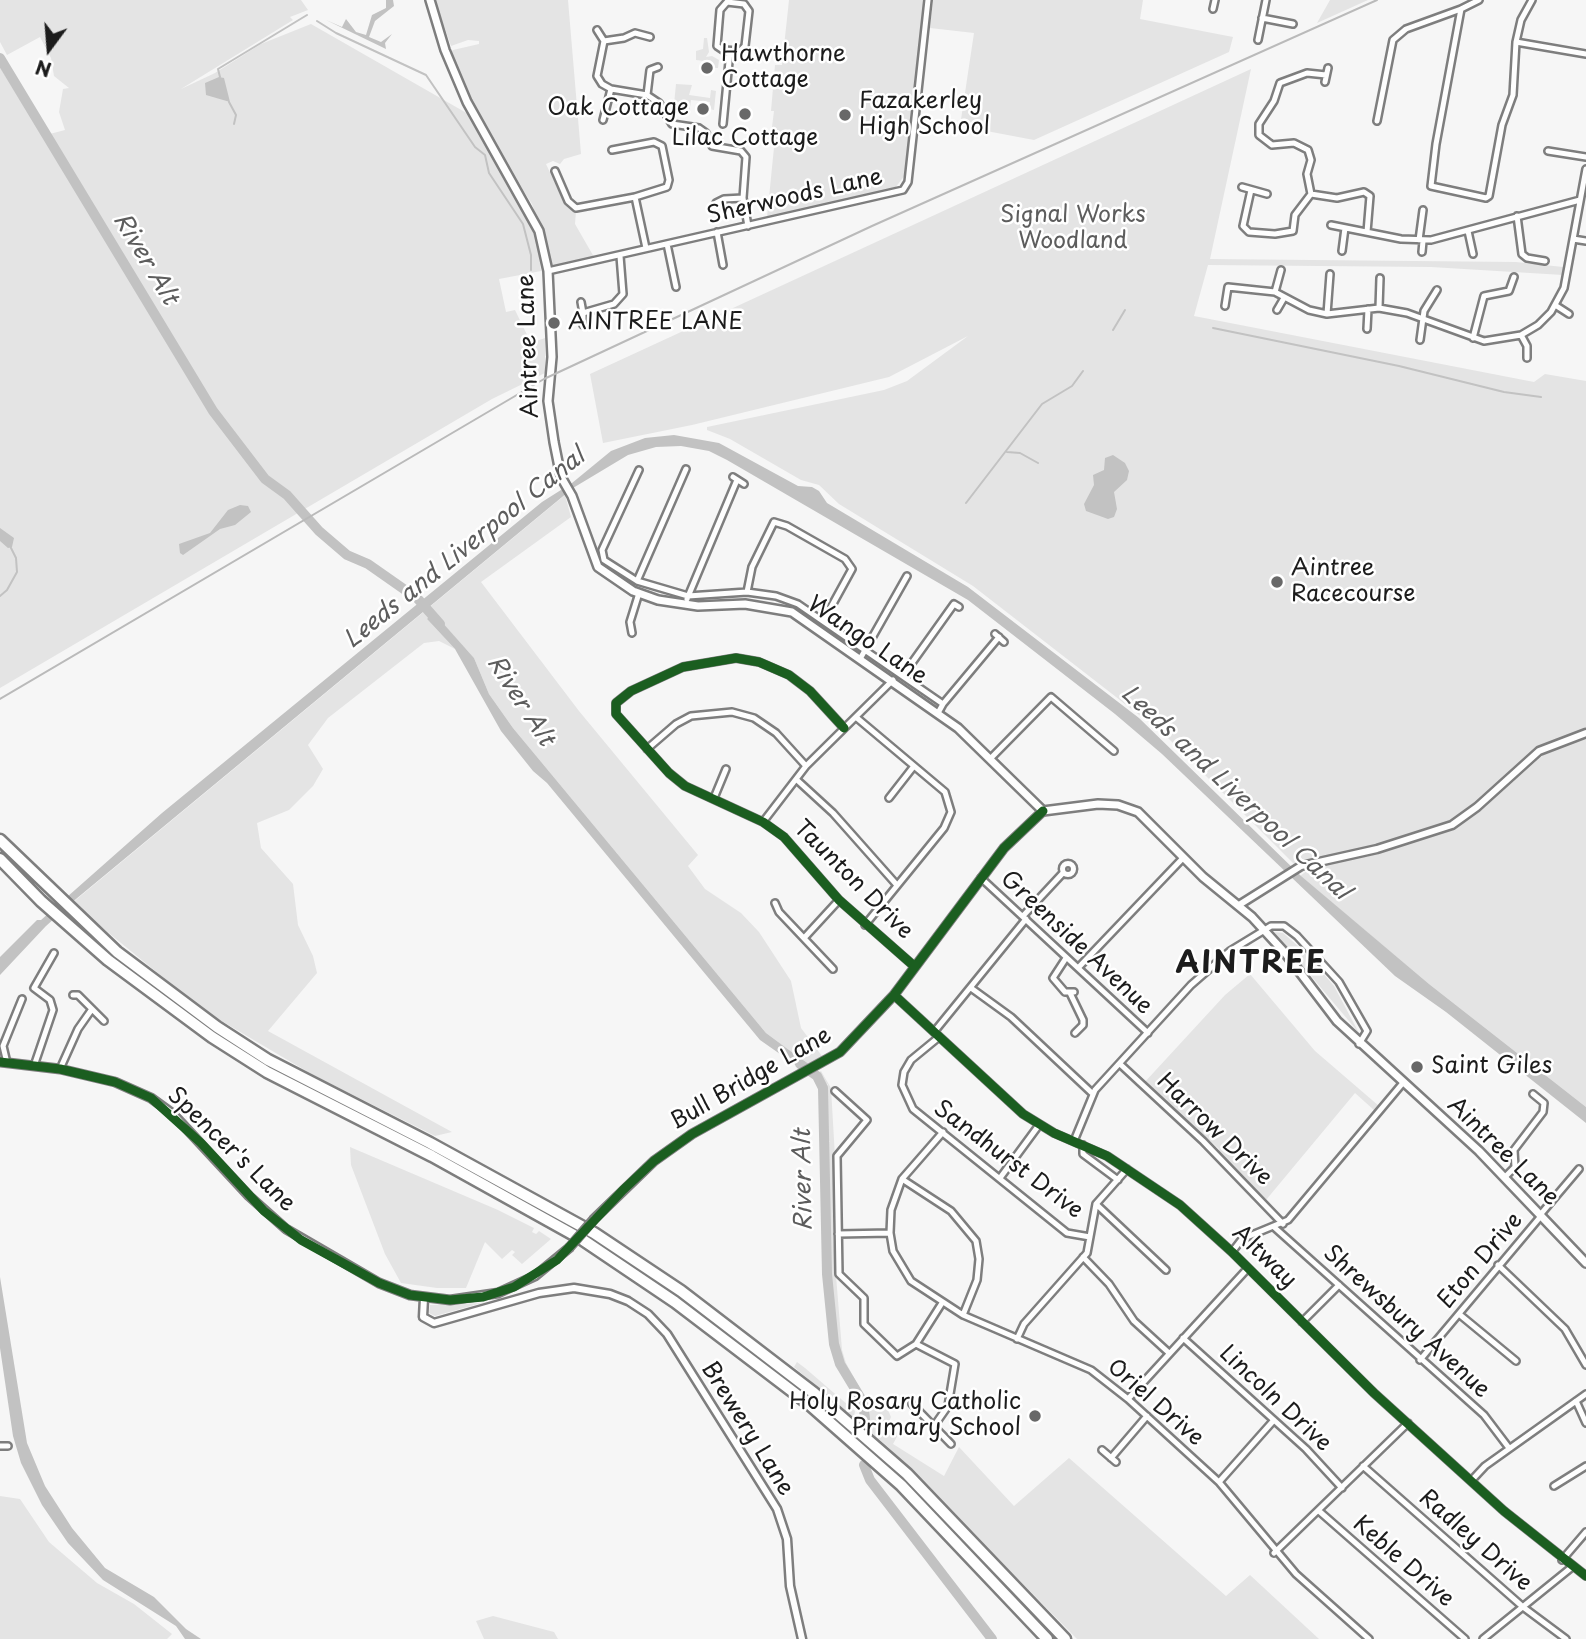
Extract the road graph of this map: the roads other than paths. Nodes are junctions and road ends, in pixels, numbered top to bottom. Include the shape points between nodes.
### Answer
1 (430, 0) edge
2 (928, 0) edge
3 (1215, 0) edge
4 (1266, 0) edge
5 (1479, 0) edge
6 (1532, 0) edge
7 (731, 1) edge
8 (739, 1) edge
9 (1213, 9) dead end
10 (1461, 9) junction
11 (1262, 18) junction
12 (1293, 24) dead end
13 (597, 30) dead end
14 (650, 37) dead end
15 (1258, 40) dead end
16 (604, 41) junction
17 (1516, 42) junction
18 (730, 51) junction
19 (1586, 54) edge
20 (658, 67) dead end
21 (1283, 69) dead end
22 (1326, 75) dead end
23 (1286, 79) junction
24 (611, 89) junction
25 (647, 95) junction
26 (603, 120) dead end
27 (1377, 121) dead end
28 (723, 124) dead end
29 (612, 150) dead end
30 (1548, 151) dead end
31 (1586, 157) edge
32 (1586, 169) edge
33 (555, 171) dead end
34 (1242, 187) dead end
35 (1251, 190) junction
36 (1267, 194) dead end
37 (1311, 194) junction
38 (635, 197) junction
39 (743, 198) junction
40 (1580, 200) junction
41 (716, 203) dead end
42 (1423, 210) dead end
43 (1517, 216) junction
44 (1331, 225) dead end
45 (748, 226) junction
46 (1345, 228) junction
47 (1468, 230) junction
48 (717, 232) junction
49 (1367, 232) junction
50 (1573, 239) junction
51 (1421, 241) junction
52 (1586, 241) edge
53 (667, 244) junction
54 (646, 248) junction
55 (1342, 251) dead end
56 (1422, 252) dead end
57 (1474, 254) dead end
58 (620, 256) junction
59 (1545, 261) dead end
60 (723, 265) dead end
61 (1281, 270) dead end
62 (548, 271) junction
63 (1330, 274) dead end
64 (1514, 277) dead end
65 (1380, 278) dead end
66 (676, 287) dead end
67 (1437, 290) dead end
68 (1275, 292) junction
69 (1284, 298) junction
70 (581, 303) dead end
71 (1555, 305) junction
72 (1225, 306) dead end
73 (1379, 308) junction
74 (1368, 309) junction
75 (1277, 310) dead end
76 (583, 313) junction
77 (1327, 314) junction
78 (1569, 314) dead end
79 (1422, 318) junction
80 (583, 325) dead end
81 (1367, 329) dead end
82 (1521, 335) junction
83 (1473, 338) junction
84 (1420, 340) dead end
85 (1527, 358) dead end
86 (686, 469) dead end
87 (639, 470) dead end
88 (738, 480) dead end
89 (587, 542) joint
90 (907, 576) dead end
91 (637, 581) junction
92 (747, 592) junction
93 (639, 593) junction
94 (688, 596) junction
95 (685, 605) junction
96 (959, 607) dead end
97 (824, 620) junction
98 (632, 633) dead end
99 (999, 637) dead end
100 (866, 651) junction
101 (860, 659) junction
102 (904, 674) junction
103 (893, 680) junction
104 (943, 704) junction
105 (938, 713) junction
106 (858, 718) junction
107 (844, 728) junction
108 (1586, 733) edge
109 (647, 749) junction
110 (1114, 751) dead end
111 (991, 758) junction
112 (806, 766) junction
113 (914, 766) junction
114 (726, 769) dead end
115 (797, 780) junction
116 (713, 798) junction
117 (889, 798) dead end
118 (1043, 811) junction
119 (763, 822) junction
120 (0, 840) edge
121 (1183, 858) junction
122 (0, 859) edge
123 (1062, 874) dead end
124 (981, 878) junction
125 (896, 884) junction
126 (839, 900) junction
127 (775, 904) dead end
128 (1239, 905) junction
129 (1025, 917) junction
130 (865, 925) junction
131 (1265, 932) junction
132 (805, 937) junction
133 (54, 953) dead end
134 (1066, 958) junction
135 (914, 966) junction
136 (1078, 968) junction
137 (833, 969) dead end
138 (971, 988) junction
139 (73, 995) dead end
140 (894, 995) junction
141 (22, 999) dead end
142 (92, 1009) junction
143 (104, 1021) dead end
144 (1148, 1032) junction
145 (1075, 1033) dead end
146 (937, 1035) junction
147 (1359, 1044) junction
148 (4, 1062) edge
149 (1120, 1064) junction
150 (34, 1066) junction
151 (60, 1069) junction
152 (1402, 1084) junction
153 (1093, 1094) junction
154 (1533, 1094) dead end
155 (834, 1104) dead end
156 (1040, 1125) junction
157 (943, 1132) junction
158 (1074, 1141) junction
159 (1083, 1145) junction
160 (1126, 1169) junction
161 (1579, 1169) dead end
162 (1505, 1177) junction
163 (1000, 1178) junction
164 (902, 1179) junction
165 (1118, 1180) junction
166 (1096, 1204) junction
167 (1541, 1215) junction
168 (1283, 1224) junction
169 (1274, 1227) junction
170 (890, 1233) junction
171 (838, 1234) junction
172 (1090, 1237) junction
173 (1232, 1252) junction
174 (1083, 1257) junction
175 (1586, 1263) edge
176 (1498, 1265) junction
177 (1248, 1268) junction
178 (1166, 1270) dead end
179 (1339, 1285) junction
180 (424, 1298) junction
181 (942, 1303) junction
182 (1459, 1314) junction
183 (963, 1315) junction
184 (1303, 1322) junction
185 (1183, 1338) junction
186 (1017, 1339) junction
187 (916, 1344) junction
188 (1169, 1353) junction
189 (1420, 1360) junction
190 (1516, 1361) dead end
191 (1586, 1365) edge
192 (1586, 1394) edge
193 (1128, 1399) junction
194 (1576, 1401) junction
195 (912, 1404) dead end
196 (1147, 1416) junction
197 (1274, 1420) junction
198 (1408, 1423) junction
199 (1586, 1423) edge
200 (934, 1426) junction
201 (951, 1444) dead end
202 (0, 1446) edge
203 (8, 1446) dead end
204 (1509, 1448) junction
205 (1102, 1450) dead end
206 (1363, 1466) junction
207 (1586, 1466) edge
208 (1471, 1481) junction
209 (1219, 1482) junction
210 (1554, 1486) dead end
211 (1342, 1488) junction
212 (1319, 1511) junction
213 (1586, 1532) edge
214 (1274, 1553) junction
215 (1562, 1560) junction
216 (1572, 1567) junction
217 (1586, 1576) edge
218 (1523, 1607) junction
219 (802, 1639) edge
220 (1047, 1639) edge
221 (1065, 1639) edge
222 (1369, 1639) edge
223 (1465, 1639) edge
224 (1483, 1639) edge
225 (1566, 1639) edge

1 - 62 main road, Aintree Lane via 467,102 539,231
2 - 45 street, Sherwoods Lane via 907,186
3 - 9 street
4 - 11 street
5 - 10 street
6 - 17 street
7 - 8 street
7 - 18 street via 721,6 716,43
8 - 18 street via 749,10 745,46
10 - 17 street via 1431,186 1489,196 1500,134 1513,95
10 - 27 street via 1406,29 1393,40
11 - 12 street
11 - 15 street
13 - 16 street
14 - 16 street via 635,33
16 - 24 street via 597,76
17 - 19 street
18 - 28 street
20 - 25 street via 650,70
21 - 23 street
22 - 23 street via 1307,73
23 - 37 street via 1259,124 1259,135 1272,145 1294,143 1308,150
24 - 25 street
24 - 26 street
25 - 39 street via 659,103 673,124 699,128 719,149 741,151 747,164
29 - 38 street via 654,142 662,146 667,187
30 - 31 street
32 - 40 street
33 - 38 street via 568,201 576,208
34 - 35 street
35 - 36 street
35 - 37 street via 1245,229 1275,234 1293,231 1294,215
37 - 49 street via 1338,198 1364,192 1370,196
38 - 54 street
39 - 41 street
39 - 45 street
40 - 43 street
40 - 50 street
42 - 51 street
43 - 47 street
43 - 59 street via 1522,254
44 - 46 street
45 - 48 street, Sherwoods Lane
46 - 49 street
46 - 55 street
47 - 51 street
47 - 57 street
48 - 53 street, Sherwoods Lane
48 - 60 street
49 - 51 street
50 - 52 street
50 - 71 street via 1564,288
51 - 56 street
53 - 54 street, Sherwoods Lane
53 - 66 street
54 - 58 street, Sherwoods Lane
58 - 62 street, Sherwoods Lane
58 - 76 street via 623,294 614,304
61 - 68 street
62 - 89 main road, Aintree Lane via 552,357 548,401 564,482
63 - 77 street
64 - 83 street via 1509,291 1484,296
65 - 73 street
67 - 79 street
68 - 69 street
68 - 72 street via 1228,287
69 - 75 street
69 - 77 street
70 - 76 street
71 - 78 street
71 - 82 street via 1538,325
73 - 74 street
73 - 79 street
74 - 77 street
74 - 81 street
76 - 80 street
79 - 83 street
79 - 84 street
82 - 83 street via 1500,341
82 - 85 street
86 - 91 street
87 - 91 street, Wango Lane via 603,550 604,560
88 - 94 street
89 - 93 main road, Wango Lane via 598,567
90 - 100 street
91 - 94 street, Wango Lane
92 - 94 street, Wango Lane
92 - 97 street, Wango Lane via 798,604
92 - 97 street via 752,567 774,522 788,526 845,559 852,569
93 - 95 main road, Wango Lane
93 - 98 street via 630,622
94 - 95 street
95 - 101 main road, Wango Lane via 745,604 792,612
96 - 102 street via 954,604
97 - 100 street, Wango Lane
99 - 104 street
100 - 101 street
100 - 102 street, Wango Lane
101 - 103 main road, Wango Lane
102 - 104 street, Wango Lane
103 - 105 main road, Wango Lane
103 - 106 street
104 - 105 street, Wango Lane
105 - 111 main road, Wango Lane
106 - 107 street
106 - 113 street
107 - 109 street, Taunton Drive via 789,675 760,662 736,658 683,667 616,703 616,715
107 - 112 street
108 - 128 street via 1539,751 1451,825 1298,868
109 - 112 street via 691,716 732,712 754,718 776,733
109 - 116 street, Taunton Drive via 685,786
110 - 111 street via 1051,697
111 - 118 main road, Wango Lane
112 - 115 street
113 - 117 street
113 - 125 street via 944,792 951,812 944,828
114 - 116 street
115 - 119 street
115 - 125 street
116 - 119 street, Taunton Drive
118 - 121 main road, Aintree Lane via 1118,805 1138,812
118 - 124 street, Bull Bridge Lane via 1012,839
119 - 126 street, Taunton Drive via 784,837
120 - 221 highway via 74,914 166,990 268,1060 594,1233 681,1291 814,1392 907,1474
121 - 128 main road, Aintree Lane
121 - 136 street
122 - 220 highway via 66,924 160,1000 267,1072 583,1240 675,1302 809,1404 901,1485
123 - 129 street, Sandhurst Drive
124 - 129 street, Greenside Avenue
124 - 135 street, Bull Bridge Lane
125 - 130 street
126 - 130 street, Taunton Drive
126 - 132 street
127 - 132 street
128 - 131 main road, Aintree Lane
129 - 134 street, Greenside Avenue
129 - 138 street, Sandhurst Drive
130 - 135 street, Taunton Drive
131 - 144 street via 1210,967
131 - 147 main road, Aintree Lane
131 - 147 street via 1271,926 1284,926 1339,982 1367,1031
132 - 137 street
133 - 150 street via 34,988 50,1000 53,1010
134 - 136 street, Greenside Avenue
134 - 145 street via 1053,978 1072,993 1083,1020
135 - 140 street, Bull Bridge Lane
136 - 144 street, Greenside Avenue
138 - 146 street, Sandhurst Drive
138 - 153 street via 1011,1017
139 - 142 street
140 - 146 street, Altway
140 - 180 street, Bull Bridge Lane, bridge via 840,1052 733,1109 654,1161 535,1276 498,1293 465,1300
141 - 148 street via 3,1046
142 - 143 street
142 - 151 street
144 - 149 street
146 - 156 street, Altway
146 - 157 street, Sandhurst Drive via 911,1060 901,1085 913,1109
147 - 152 main road, Aintree Lane
148 - 150 street, Spencer's Lane
149 - 153 street
149 - 168 street, Harrow Drive
150 - 151 street, Spencer's Lane
151 - 180 street, Spencer's Lane via 115,1082 151,1098 173,1114 286,1229 379,1283
152 - 162 main road, Aintree Lane
152 - 168 street
153 - 158 street
154 - 162 street via 1544,1103 1543,1112 1514,1150 1515,1167
155 - 171 street via 838,1094 867,1120 837,1156
156 - 158 street, Altway
156 - 163 street
157 - 163 street, Sandhurst Drive
157 - 164 street, Oriel Drive
158 - 159 street, Altway
159 - 160 street, Altway
159 - 165 street via 1083,1154
160 - 165 street
160 - 173 street, Altway via 1180,1205
161 - 167 street, Eton Drive
162 - 167 main road, Aintree Lane
163 - 172 street, Sandhurst Drive via 1067,1233
164 - 170 street, Oriel Drive via 891,1210
164 - 183 street via 951,1211 976,1241 977,1280
165 - 166 street
166 - 172 street
166 - 178 street
167 - 175 main road, Aintree Lane
167 - 176 street, Eton Drive
168 - 169 street
169 - 173 street via 1247,1237
169 - 179 street, Shrewsbury Avenue
170 - 171 street
170 - 181 street, Oriel Drive via 902,1269
171 - 187 street via 839,1274 863,1298 864,1324 897,1356
172 - 174 street
173 - 177 street, Altway
174 - 186 street via 1024,1324
174 - 188 street via 1109,1284 1134,1321
176 - 182 street, Eton Drive
176 - 191 street via 1565,1329
177 - 184 street, Altway
177 - 185 street
179 - 184 street
179 - 189 street, Shrewsbury Avenue
180 - 219 street, Brewery Lane via 423,1317 434,1323 555,1289 593,1290 628,1301 648,1314 667,1334 777,1509 785,1530 790,1586
181 - 183 street, Oriel Drive
181 - 187 street
182 - 189 street, Eton Drive
182 - 190 street
183 - 186 street, Oriel Drive
184 - 198 street, Altway
185 - 188 street
185 - 197 street, Lincoln Drive
186 - 193 street, Oriel Drive via 1091,1370
187 - 200 street via 955,1364 948,1406
188 - 193 street
189 - 204 street, Shrewsbury Avenue via 1484,1415
192 - 194 street
193 - 196 street, Oriel Drive
194 - 199 street
194 - 204 street
195 - 200 street
196 - 205 street via 1113,1460
196 - 209 street, Oriel Drive
197 - 209 street
197 - 211 street, Lincoln Drive
198 - 206 street
198 - 208 street, Altway
200 - 201 street
202 - 203 street
204 - 208 street
206 - 211 street
206 - 218 street, Radley Drive
207 - 210 street
208 - 215 street, Altway
209 - 214 street, Oriel Drive
211 - 212 street
212 - 214 street
212 - 223 street, Keble Drive
213 - 215 street
214 - 222 street, Oriel Drive
215 - 216 street, Altway
216 - 217 street, Altway
216 - 218 street
218 - 224 street
218 - 225 street, Radley Drive

